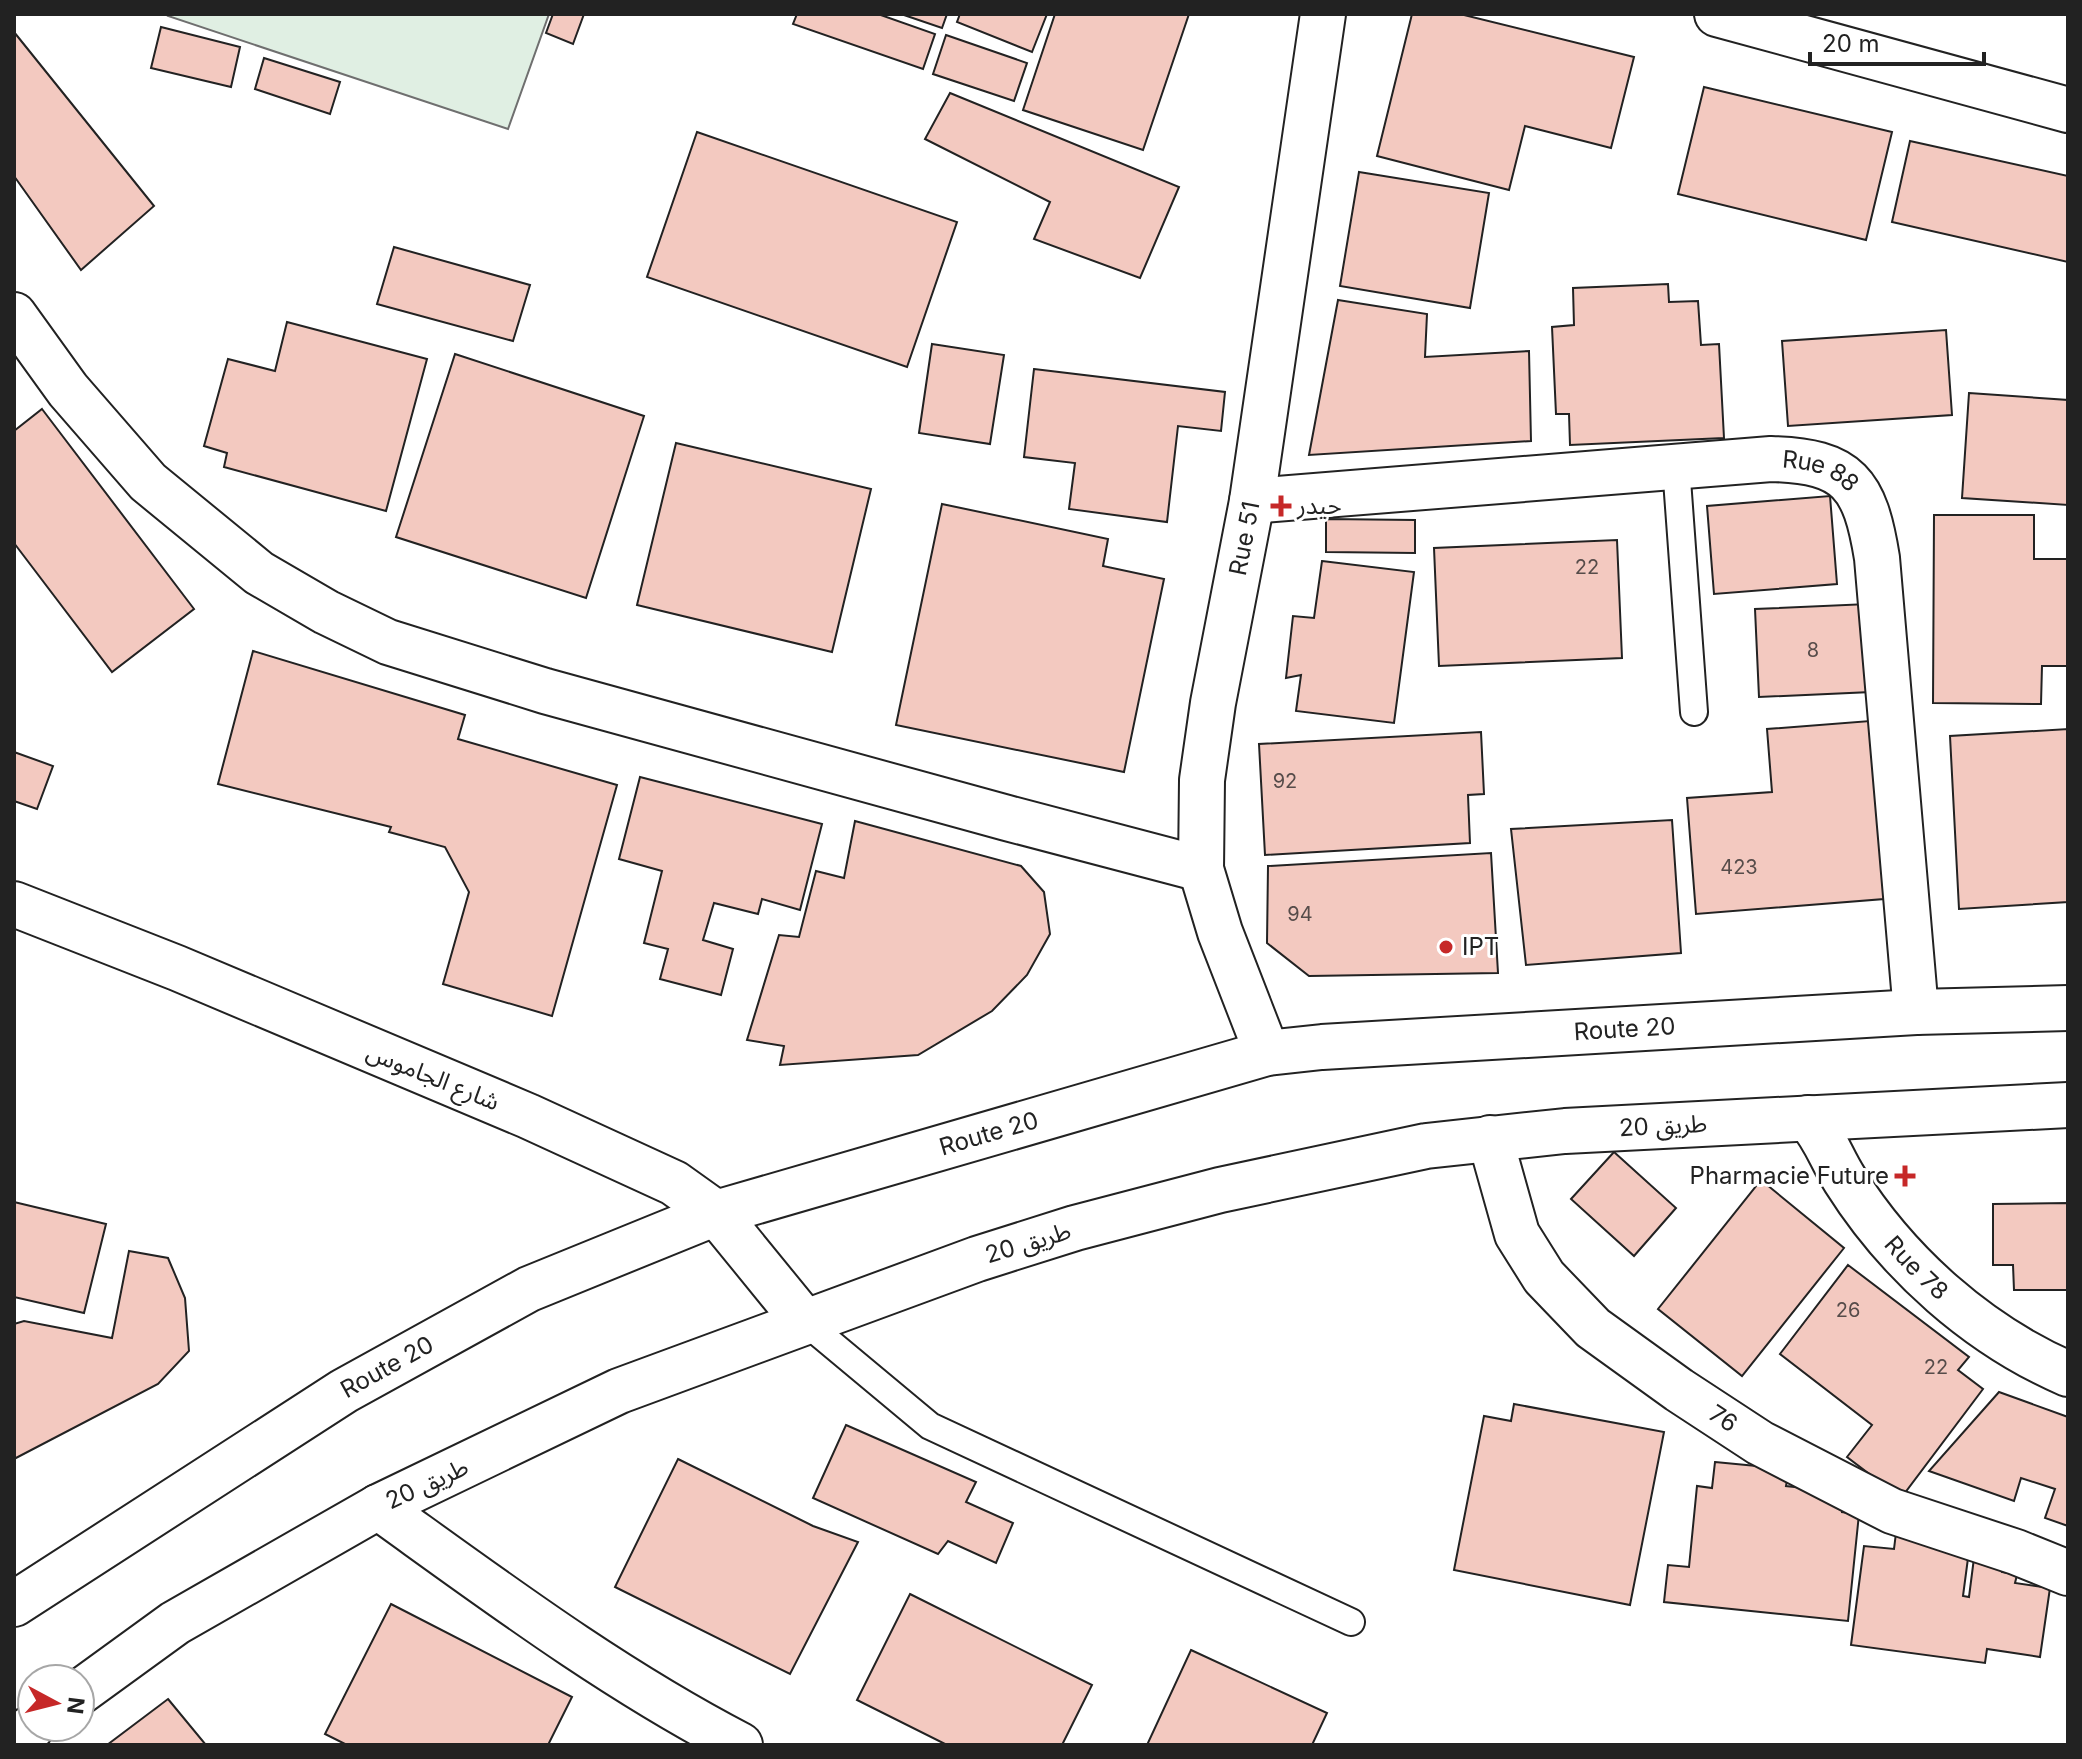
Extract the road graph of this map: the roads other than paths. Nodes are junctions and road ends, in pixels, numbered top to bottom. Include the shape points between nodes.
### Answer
1 (1323, 14) edge
2 (1717, 14) edge
3 (2068, 110) edge
4 (14, 315) edge
5 (1676, 466) junction
6 (1252, 501) junction
7 (1694, 712) dead end
8 (1201, 869) junction
9 (14, 904) edge
10 (2068, 1008) edge
11 (1916, 1012) junction
12 (1267, 1053) junction
13 (2068, 1105) edge
14 (1808, 1118) junction
15 (1490, 1138) junction
16 (716, 1213) junction
17 (804, 1321) junction
18 (2068, 1374) edge
19 (378, 1507) junction
20 (2068, 1573) edge
21 (14, 1604) edge
22 (1351, 1622) dead end
23 (96, 1680) edge
24 (740, 1745) edge

1 - 6 street, Rue 51
2 - 3 street
4 - 8 street via 68,390 148,482 259,573 388,642 545,691
5 - 6 street, Rue 88
5 - 7 lane
5 - 11 street, Rue 88 via 1796,460 1848,478 1864,499 1877,558
6 - 8 street, Rue 51 via 1210,718 1202,780
8 - 12 street, Rue 51
9 - 16 street, شارع الجاموس via 528,1116 674,1183
10 - 11 street, Route 20
11 - 12 street, Route 20
12 - 16 street, Route 20
13 - 14 street, طريق 20
14 - 15 street, طريق 20
14 - 18 street, Rue 78 via 1873,1218 1922,1274 1985,1329
15 - 17 street, طريق 20 via 1336,1164 1075,1228
15 - 20 street, 76 via 1517,1234 1544,1277 1593,1328 1760,1443 1892,1511
16 - 17 street, شارع الجاموس
16 - 21 street, Route 20 via 529,1289 427,1344 344,1391
17 - 19 street, طريق 20 via 619,1391
17 - 22 lane via 930,1426
19 - 23 street, طريق 20 via 175,1623
19 - 24 street via 571,1645

